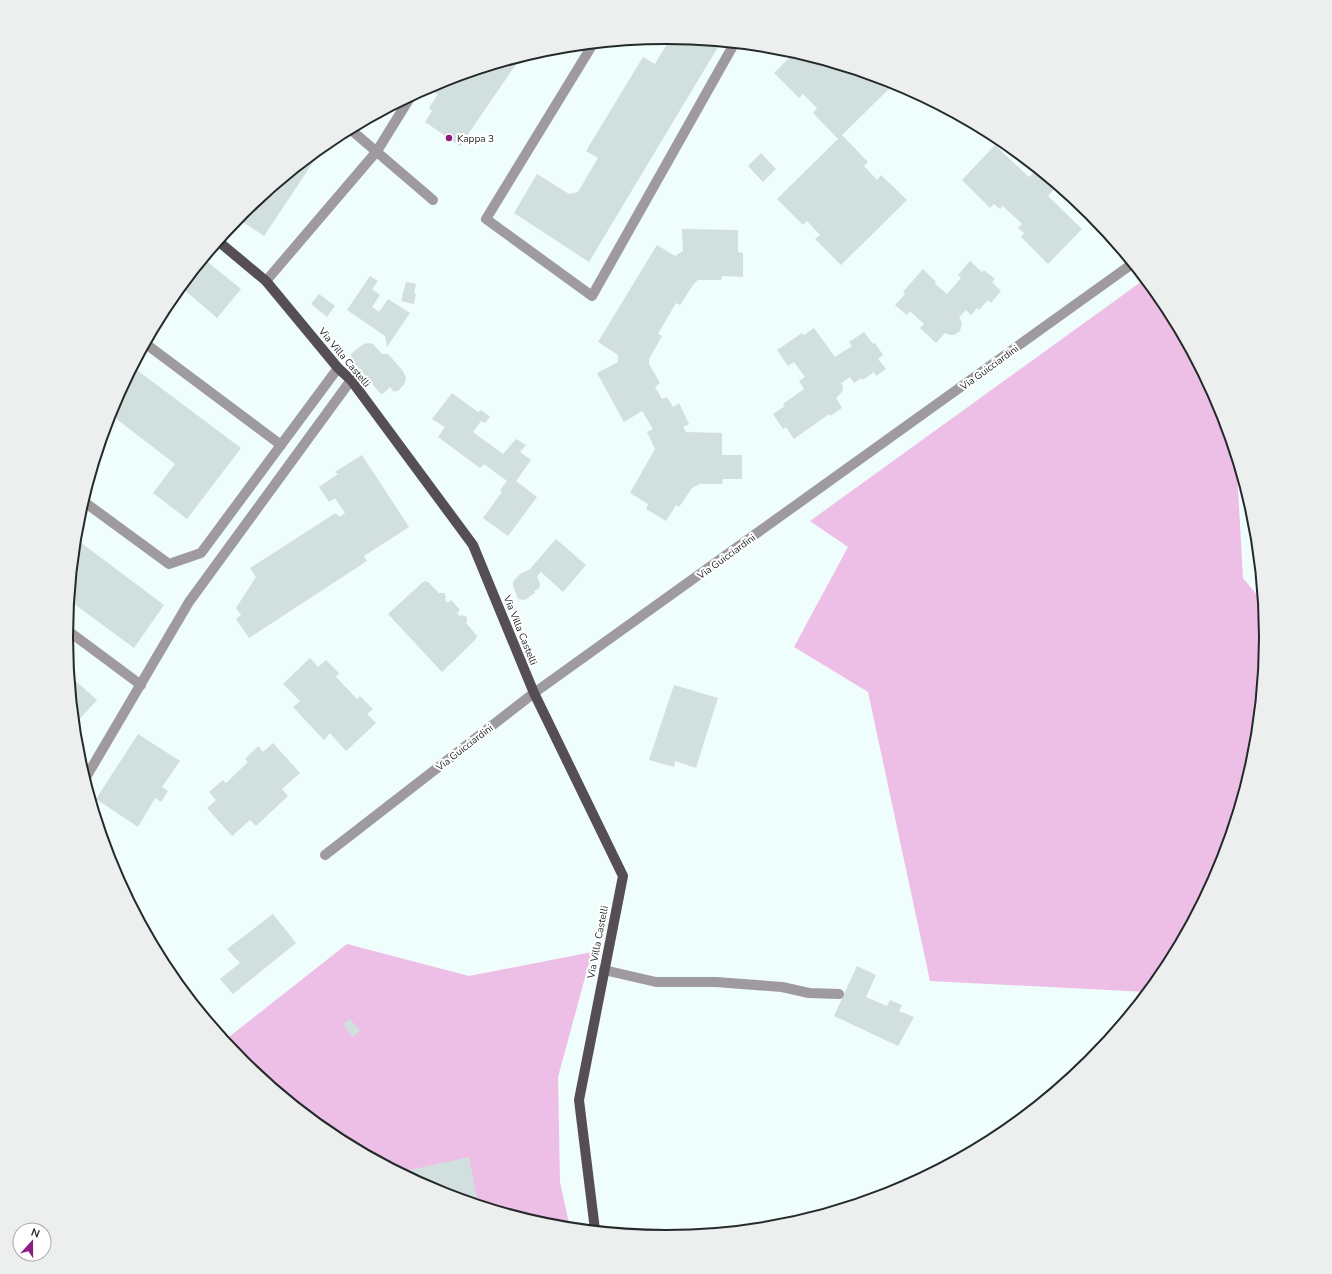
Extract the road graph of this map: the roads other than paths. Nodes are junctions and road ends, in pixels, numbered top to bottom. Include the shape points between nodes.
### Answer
1 (732, 48) edge
2 (590, 49) edge
3 (407, 104) edge
4 (355, 133) edge
5 (376, 151) junction
6 (434, 200) dead end
7 (222, 244) edge
8 (1128, 267) edge
9 (266, 280) junction
10 (149, 346) edge
11 (338, 368) junction
12 (351, 380) junction
13 (281, 445) junction
14 (88, 505) edge
15 (73, 635) edge
16 (141, 685) junction
17 (534, 693) junction
18 (89, 773) edge
19 (325, 855) dead end
20 (604, 970) junction
21 (839, 994) dead end
22 (594, 1226) edge

1 - 2 street via 592,296 486,219
3 - 5 street
4 - 5 street
5 - 6 street
5 - 9 street
7 - 9 main road, Via Villa Castelli
8 - 17 street, Via Guicciardini
9 - 11 main road, Via Villa Castelli
10 - 13 street
11 - 12 main road, Via Villa Castelli
11 - 13 street
12 - 16 street via 189,602
12 - 17 main road, Via Villa Castelli via 473,545
13 - 14 street via 201,553 169,564
15 - 16 street
16 - 18 street
17 - 19 street, Via Guicciardini
17 - 20 main road, Via Villa Castelli via 623,876
20 - 21 street via 656,982 716,982
20 - 22 main road, Via Villa Castelli via 579,1100

